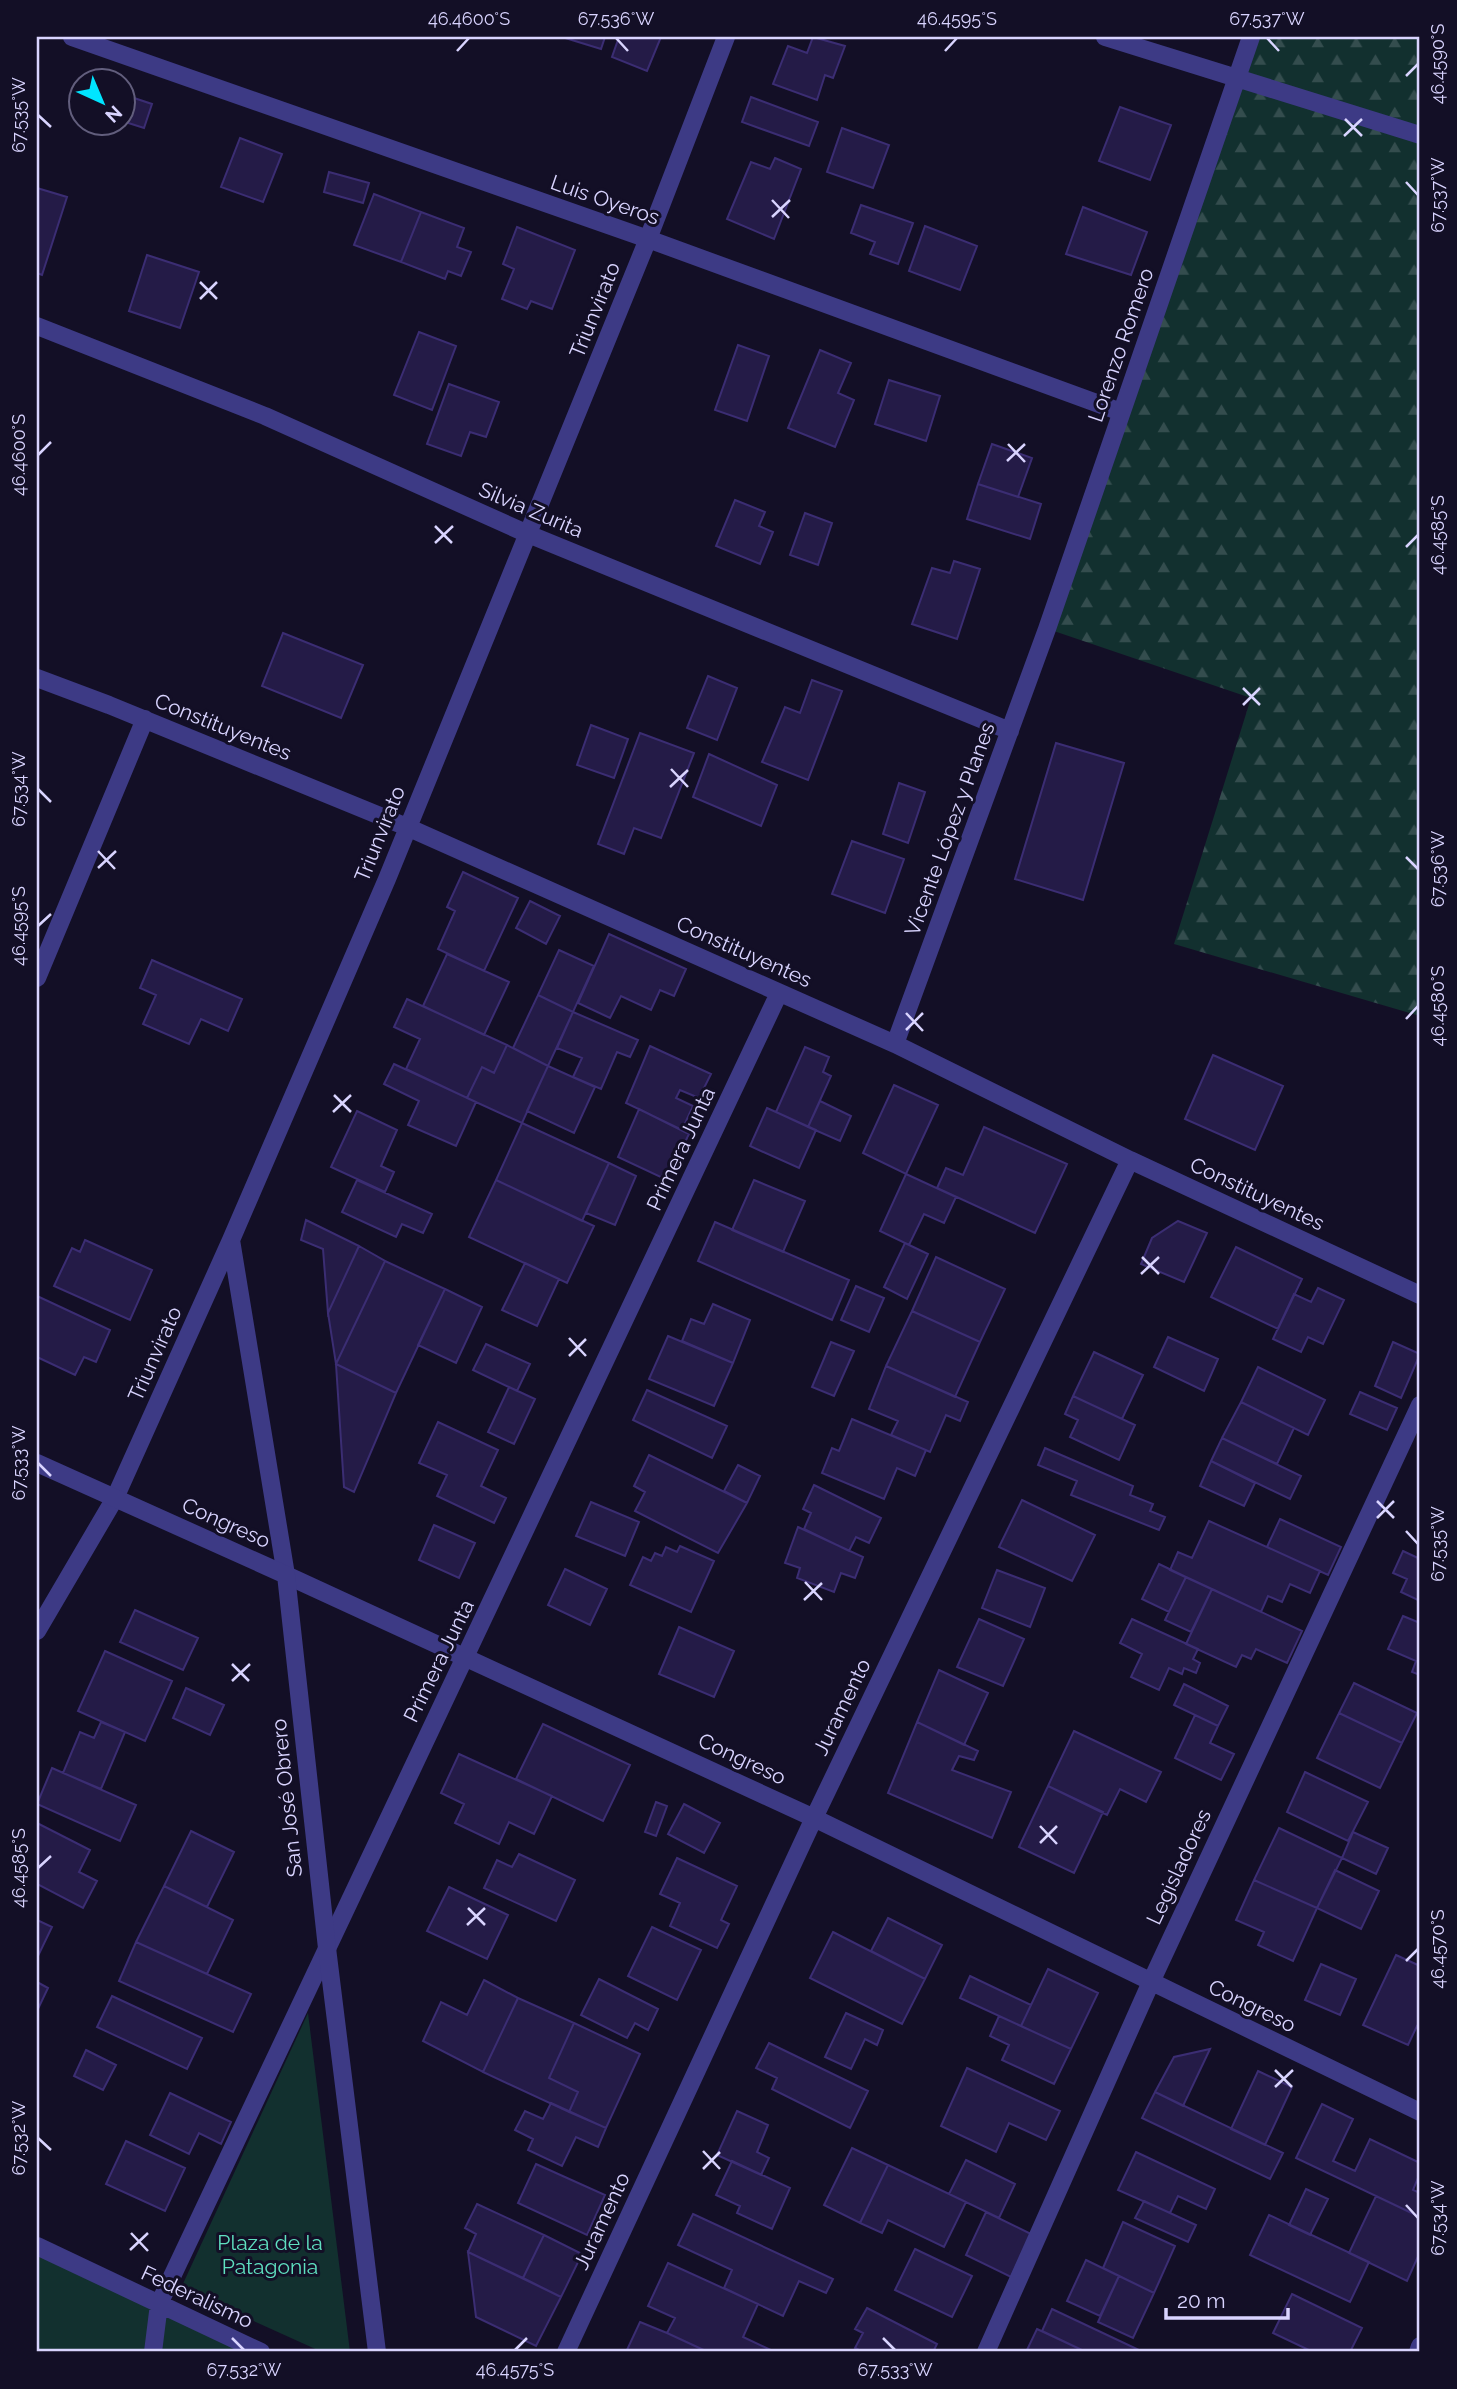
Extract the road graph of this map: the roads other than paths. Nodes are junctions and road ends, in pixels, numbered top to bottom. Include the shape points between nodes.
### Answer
1 (72, 37) edge
2 (726, 37) edge
3 (1105, 37) edge
4 (1251, 37) edge
5 (1238, 76) junction
6 (1420, 135) edge
7 (648, 239) junction
8 (37, 326) edge
9 (1121, 412) junction
10 (528, 534) junction
11 (1048, 629) joint
12 (37, 678) edge
13 (145, 719) junction
14 (1010, 731) junction
15 (407, 827) junction
16 (37, 978) edge
17 (779, 993) junction
18 (895, 1044) junction
19 (1130, 1160) junction
20 (231, 1240) junction
21 (1420, 1295) edge
22 (1420, 1405) edge
23 (37, 1463) edge
24 (115, 1498) junction
25 (285, 1575) junction
26 (37, 1631) edge
27 (467, 1656) junction
28 (814, 1818) junction
29 (327, 1948) junction
30 (1151, 1982) junction
31 (1420, 2112) edge
32 (37, 2246) edge
33 (159, 2304) junction
34 (1420, 2346) edge
35 (153, 2352) edge
36 (261, 2352) edge
37 (377, 2352) edge
38 (566, 2352) edge
39 (986, 2352) edge
40 (1418, 2352) edge

1 - 7 street, Luis Oyeros
2 - 7 street, Triunvirato
3 - 5 street
4 - 5 street
5 - 6 street
5 - 9 street, Lorenzo Romero
7 - 9 street, Luis Oyeros
7 - 10 street, Triunvirato
8 - 10 street, Silvia Zurita via 265,416
9 - 11 street, Lorenzo Romero
10 - 14 street, Silvia Zurita
10 - 15 street, Triunvirato
11 - 14 street, Vicente López y Planes
12 - 13 street, Constituyentes
13 - 15 street, Constituyentes
13 - 16 street
14 - 18 street, Vicente López y Planes
15 - 17 street, Constituyentes
15 - 20 street, Triunvirato
17 - 18 street, Constituyentes
17 - 27 street, Primera Junta
18 - 19 street, Constituyentes
19 - 21 street, Constituyentes
19 - 28 street, Juramento
20 - 24 street, Triunvirato
20 - 25 street, San José Obrero
22 - 30 street, Legisladores
23 - 24 street, Congreso
24 - 25 street, Congreso
24 - 26 street, Triunvirato
25 - 27 street, Congreso
25 - 29 street, San José Obrero
27 - 28 street, Congreso
27 - 29 street, Primera Junta
28 - 30 street, Congreso
28 - 38 street, Juramento
29 - 33 street, Primera Junta
29 - 37 street, San José Obrero
30 - 31 street, Congreso
30 - 39 street, Legisladores
32 - 33 street, Federalismo
33 - 35 street, Primera Junta
33 - 36 street, Federalismo
34 - 40 street

